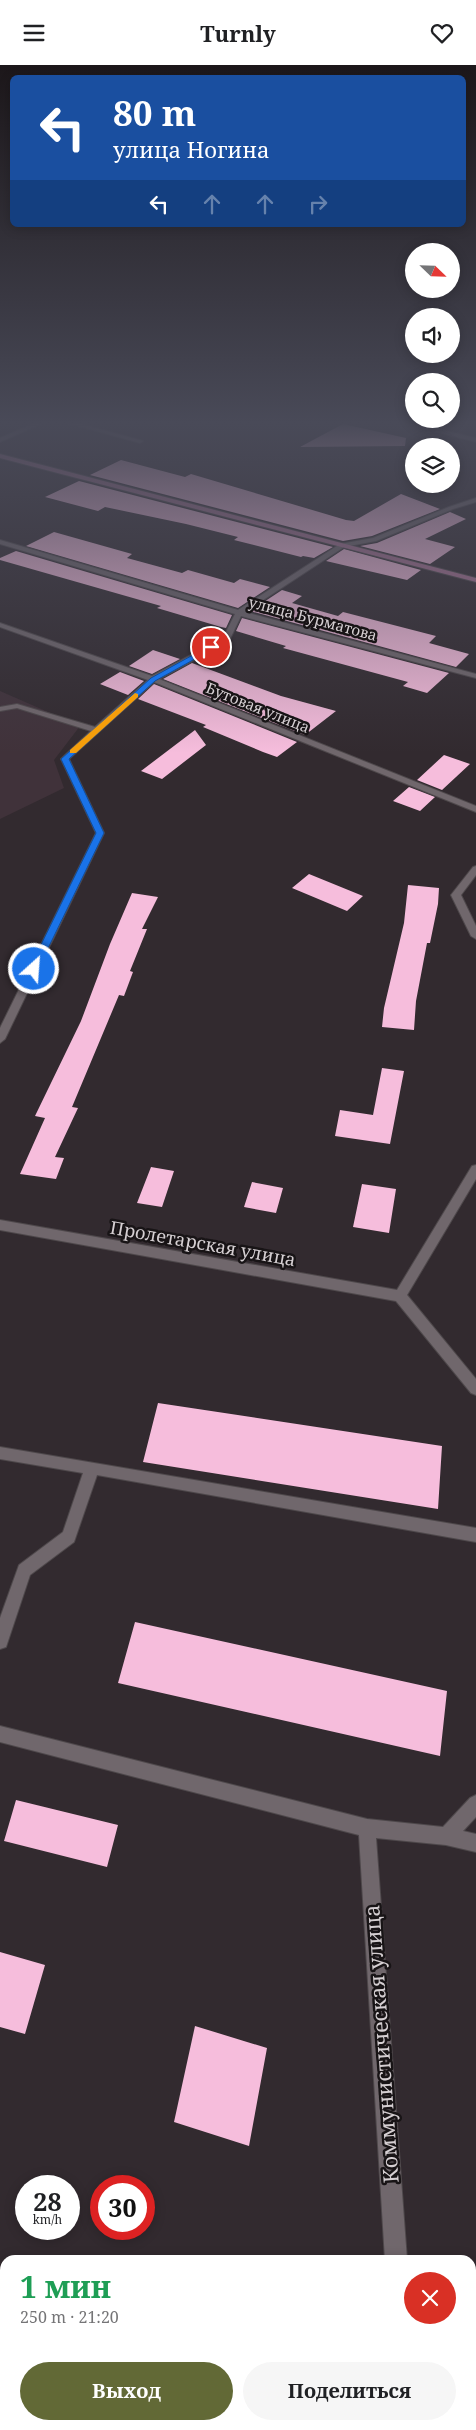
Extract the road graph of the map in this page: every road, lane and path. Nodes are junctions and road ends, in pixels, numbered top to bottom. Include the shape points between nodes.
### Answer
1 (293, 532) edge
2 (392, 532) edge
3 (0, 542) edge
4 (342, 545) junction
5 (476, 580) edge
6 (239, 613) junction
7 (0, 625) edge
8 (476, 676) edge
9 (153, 679) junction
10 (0, 709) edge
11 (97, 730) junction
12 (476, 809) edge
13 (476, 869) edge
14 (476, 935) edge
15 (0, 1039) edge
16 (476, 1169) edge
17 (0, 1225) edge
18 (400, 1296) junction
19 (476, 1389) edge
20 (0, 1453) edge
21 (92, 1468) junction
22 (476, 1535) edge
23 (0, 1641) edge
24 (0, 1734) edge
25 (476, 1804) edge
26 (367, 1828) junction
27 (446, 1836) junction
28 (476, 1843) edge
29 (396, 2255) edge

1 - 4 main road
2 - 4 street via 374,540
3 - 6 street, улица Бурматова
4 - 5 main road
4 - 6 street
6 - 8 street, улица Бурматова
6 - 9 street via 226,639
7 - 9 street, Бутовая улица
9 - 11 street
9 - 12 street, Бутовая улица
10 - 11 street via 17,706
11 - 15 street via 65,759 100,833
13 - 14 street via 456,895
16 - 18 street
17 - 18 street, Пролетарская улица
18 - 19 street
20 - 21 street
21 - 22 street
21 - 23 street via 69,1537 24,1570
24 - 26 street
25 - 27 street
26 - 27 street
26 - 29 street, Коммунистическая улица
27 - 28 street

